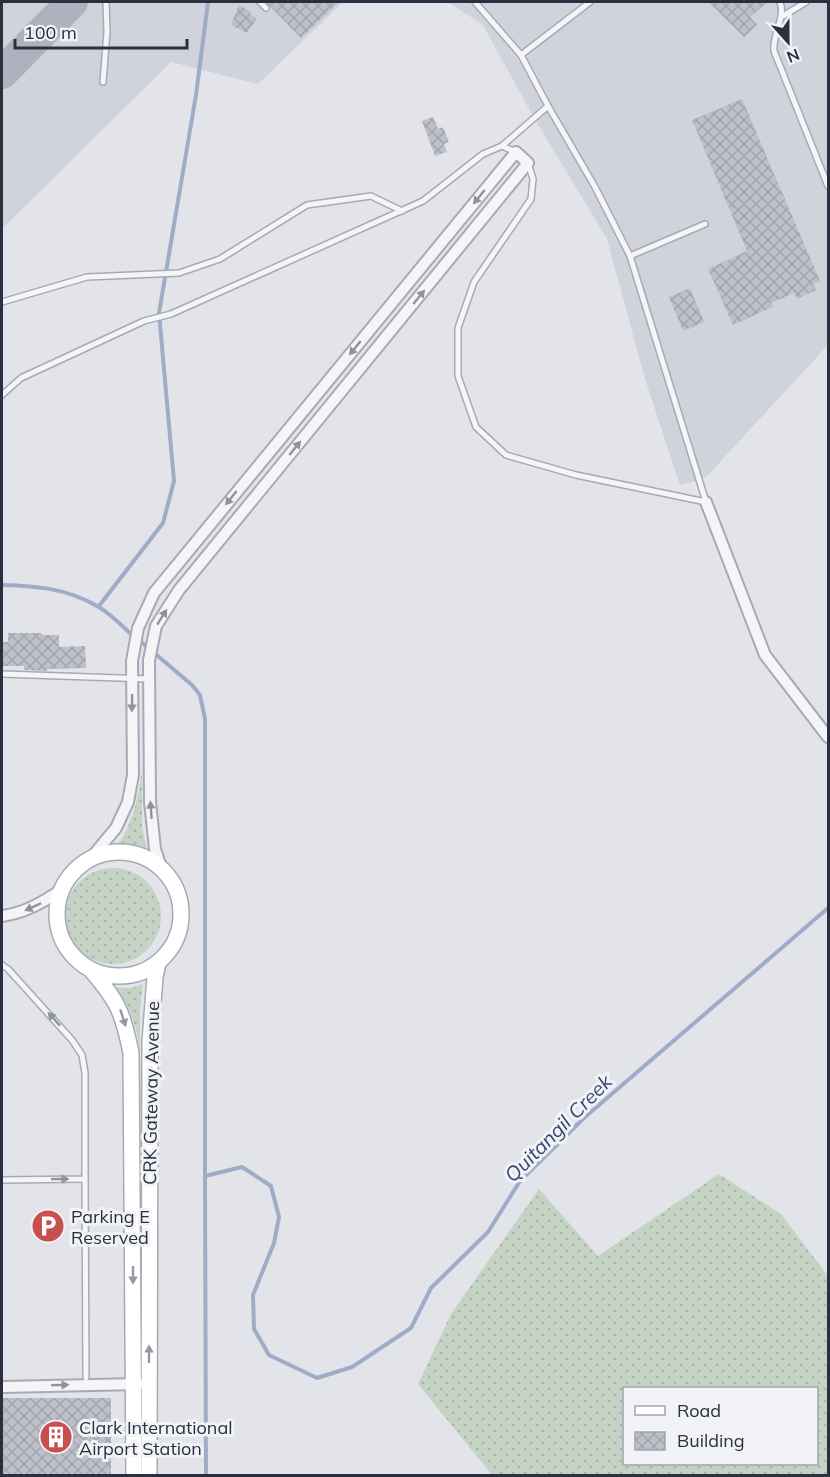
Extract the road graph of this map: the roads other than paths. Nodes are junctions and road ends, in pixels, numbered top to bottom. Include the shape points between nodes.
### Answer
1 (106, 2) edge
2 (260, 2) edge
3 (476, 2) edge
4 (590, 2) edge
5 (780, 2) edge
6 (806, 2) edge
7 (266, 8) dead end
8 (783, 16) junction
9 (521, 54) junction
10 (103, 82) dead end
11 (548, 106) junction
12 (502, 146) junction
13 (516, 152) junction
14 (528, 163) junction
15 (828, 186) edge
16 (402, 210) junction
17 (705, 224) dead end
18 (630, 256) junction
19 (2, 302) edge
20 (2, 395) edge
21 (706, 501) junction
22 (2, 674) edge
23 (132, 678) junction
24 (150, 679) junction
25 (828, 737) edge
26 (92, 858) junction
27 (161, 867) junction
28 (61, 890) junction
29 (2, 916) edge
30 (158, 963) junction
31 (2, 965) edge
32 (91, 970) junction
33 (85, 1179) junction
34 (2, 1180) edge
35 (86, 1378) dead end
36 (142, 1384) junction
37 (2, 1387) edge
38 (134, 1476) edge
39 (149, 1476) edge

1 - 10 lane
2 - 7 lane
3 - 9 lane
4 - 9 lane
5 - 8 lane
6 - 8 lane
8 - 15 lane via 774,51
9 - 11 lane
11 - 12 lane
11 - 18 lane
12 - 13 lane
12 - 16 lane via 483,154 423,201
13 - 14 street
13 -> 23 street via 153,593 138,628
14 - 21 lane via 533,179 531,199 474,282 458,328 458,376 476,427 506,455 576,475
24 -> 14 street via 149,660 156,626 179,590
16 - 19 lane via 371,196 307,205 220,259 179,273 87,277
16 - 20 lane via 171,314 144,321 21,378
17 - 18 lane
18 - 21 lane
21 - 25 street via 765,654
22 - 23 lane
23 - 24 lane
23 -> 26 street via 133,775 128,802 116,828
27 -> 24 street via 150,802
26 - 27 main road via 128,852
26 - 28 main road via 68,877
27 - 30 main road via 180,898 182,916 171,950
28 -> 29 street via 21,912
28 - 32 main road via 57,927 75,960
30 - 32 main road via 125,977
36 -> 30 main road, CRK Gateway Avenue via 150,1042
33 -> 31 lane via 82,1056 66,1032
32 -> 36 main road, CRK Gateway Avenue via 121,1011 132,1053
34 -> 33 lane
33 - 35 lane
37 -> 36 street
36 - 38 main road, CRK Gateway Avenue
36 - 39 main road, CRK Gateway Avenue

